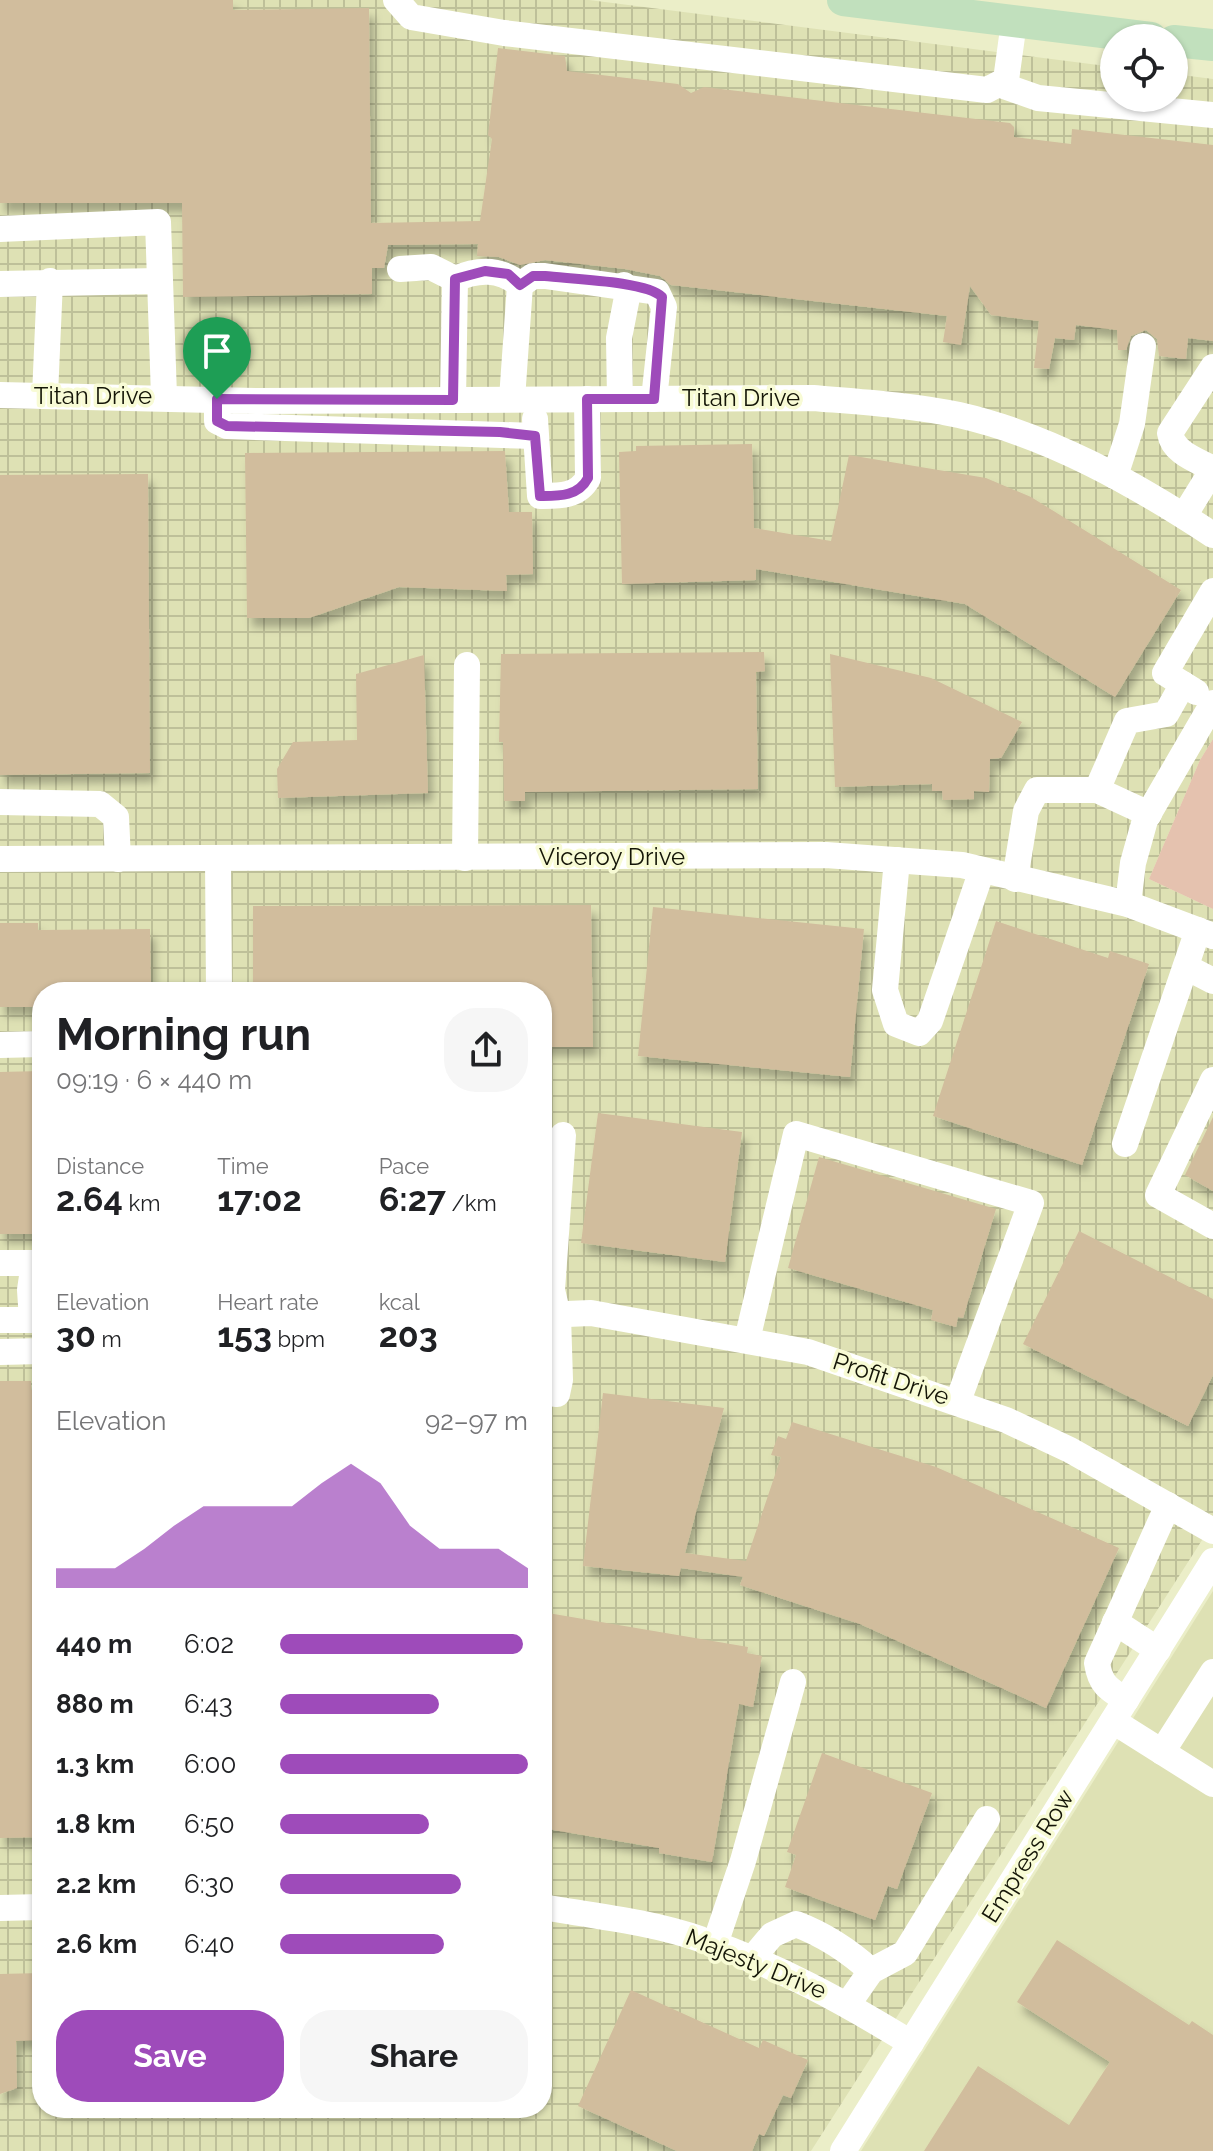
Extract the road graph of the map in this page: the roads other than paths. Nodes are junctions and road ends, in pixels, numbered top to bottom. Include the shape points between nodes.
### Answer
1 (396, 0) edge
2 (843, 0) edge
3 (456, 11) edge
4 (1014, 22) junction
5 (1100, 32) edge
6 (1188, 42) edge
7 (1213, 45) edge
8 (1001, 85) junction
9 (1213, 115) edge
10 (0, 229) edge
11 (400, 269) dead end
12 (455, 279) junction
13 (50, 281) junction
14 (159, 281) junction
15 (0, 284) edge
16 (520, 285) junction
17 (624, 285) junction
18 (1143, 346) dead end
19 (1213, 367) edge
20 (0, 395) edge
21 (45, 395) junction
22 (164, 396) junction
23 (217, 399) junction
24 (523, 399) junction
25 (587, 399) junction
26 (620, 399) junction
27 (654, 399) junction
28 (453, 400) junction
29 (535, 436) junction
30 (1213, 469) edge
31 (1115, 476) junction
32 (1184, 516) junction
33 (1213, 535) edge
34 (1213, 591) edge
35 (467, 665) dead end
36 (1183, 684) junction
37 (1213, 702) edge
38 (1097, 790) junction
39 (0, 802) edge
40 (1149, 814) junction
41 (465, 858) junction
42 (0, 859) edge
43 (118, 859) junction
44 (218, 859) junction
45 (897, 860) junction
46 (982, 870) junction
47 (1015, 879) junction
48 (1128, 904) junction
49 (1206, 933) edge
50 (1186, 967) junction
51 (1213, 981) edge
52 (219, 982) edge
53 (32, 1044) edge
54 (0, 1045) edge
55 (1213, 1080) edge
56 (563, 1135) dead end
57 (1125, 1144) dead end
58 (1213, 1226) edge
59 (32, 1262) edge
60 (0, 1263) edge
61 (552, 1290) edge
62 (552, 1316) edge
63 (0, 1320) edge
64 (32, 1320) edge
65 (552, 1329) edge
66 (747, 1340) junction
67 (32, 1351) edge
68 (0, 1352) edge
69 (552, 1390) edge
70 (958, 1401) junction
71 (1168, 1505) junction
72 (1213, 1531) edge
73 (1213, 1561) edge
74 (1115, 1622) junction
75 (1158, 1650) junction
76 (1213, 1672) edge
77 (793, 1682) dead end
78 (1119, 1711) junction
79 (1162, 1752) junction
80 (1213, 1784) edge
81 (987, 1819) dead end
82 (32, 1907) edge
83 (0, 1908) edge
84 (552, 1909) edge
85 (715, 1944) junction
86 (751, 1960) junction
87 (871, 1971) junction
88 (848, 2004) junction
89 (911, 2043) junction
90 (843, 2151) edge

1 - 3 street via 411,17
2 - 4 main road
3 - 8 street via 504,33 987,90
4 - 5 main road
4 - 8 street
6 - 7 main road
8 - 9 street via 1038,98
10 - 14 street via 158,222
11 - 12 street via 431,267
12 - 16 street via 485,271 508,274
12 - 28 street
13 - 14 street
13 - 15 street
13 - 21 street
14 - 22 street
16 - 17 street via 533,276
16 - 24 street
17 - 26 street via 628,292 619,338
17 - 27 street via 662,297
18 - 31 street via 1132,424
19 - 30 street via 1170,433 1179,450
20 - 21 street, Titan Drive
21 - 22 street, Titan Drive
22 - 23 street, Titan Drive
23 - 28 street, Titan Drive
23 - 29 street via 217,421 227,426
24 - 25 street, Titan Drive
24 - 28 street, Titan Drive
24 - 29 street
25 - 26 street, Titan Drive
25 - 29 street via 588,478 583,487 564,496 540,496
26 - 27 street, Titan Drive
27 - 31 street, Titan Drive via 813,398 959,415 1034,438
30 - 32 street
31 - 32 street, Titan Drive
32 - 33 street, Titan Drive
34 - 36 street via 1165,673
35 - 41 street
36 - 37 street
36 - 38 street via 1166,714 1127,721
37 - 40 street
38 - 40 street
38 - 47 street via 1037,790 1026,811
39 - 43 street via 100,804 116,817
40 - 48 street via 1133,863
41 - 44 street, Viceroy Drive
41 - 45 street, Viceroy Drive via 826,855
42 - 43 street, Viceroy Drive
43 - 44 street, Viceroy Drive
44 - 52 street
45 - 46 street, Viceroy Drive
45 - 46 street via 885,990 896,1024 919,1033 930,1021
46 - 47 street, Viceroy Drive
47 - 48 street, Viceroy Drive
48 - 49 street, Viceroy Drive
49 - 50 street
50 - 51 street
50 - 57 street
53 - 54 street
55 - 58 street via 1158,1195
56 - 61 street
59 - 60 street
62 - 66 street, Profit Drive via 591,1313
63 - 64 street
65 - 69 street via 560,1380
66 - 70 street, Profit Drive via 808,1352
66 - 70 street via 796,1134 1031,1203
67 - 68 street
70 - 71 street, Profit Drive via 1070,1450
71 - 72 street, Profit Drive
71 - 74 street
73 - 75 street, Empress Row
74 - 75 street
74 - 78 street via 1097,1663 1099,1678
75 - 78 street, Empress Row
76 - 79 street
77 - 85 street
78 - 79 street
78 - 89 street, Empress Row
79 - 80 street
81 - 87 street via 905,1953
82 - 83 street
84 - 85 street, Majesty Drive
85 - 86 street, Majesty Drive
86 - 87 street via 772,1935 796,1924 820,1933
86 - 88 street, Majesty Drive
87 - 88 street
88 - 89 street, Majesty Drive
89 - 90 street, Empress Row

